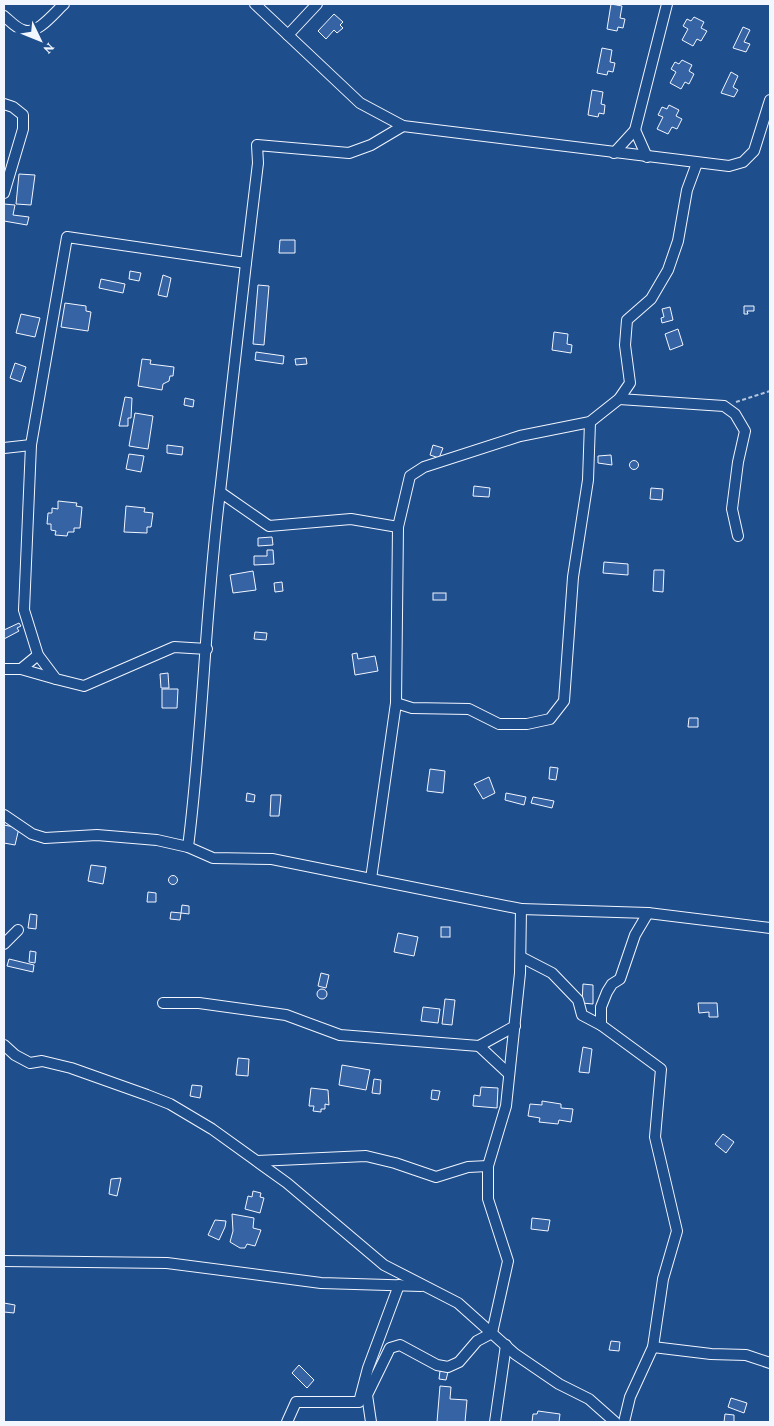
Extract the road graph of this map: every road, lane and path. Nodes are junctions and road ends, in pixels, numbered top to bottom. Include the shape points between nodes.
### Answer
1 (64, 4) edge
2 (255, 4) edge
3 (318, 4) edge
4 (667, 4) edge
5 (4, 16) edge
6 (288, 35) junction
7 (770, 91) edge
8 (4, 104) edge
9 (769, 104) edge
10 (403, 126) junction
11 (635, 130) junction
12 (614, 153) junction
13 (647, 157) junction
14 (697, 163) junction
15 (4, 193) edge
16 (246, 263) junction
17 (770, 390) edge
18 (619, 399) junction
19 (724, 406) junction
20 (590, 422) junction
21 (31, 445) junction
22 (4, 448) edge
23 (220, 492) junction
24 (398, 527) junction
25 (738, 536) dead end
26 (207, 649) junction
27 (38, 655) junction
28 (4, 669) edge
29 (21, 669) junction
30 (56, 679) junction
31 (396, 702) junction
32 (4, 815) edge
33 (188, 847) junction
34 (371, 878) junction
35 (521, 909) junction
36 (648, 913) junction
37 (770, 928) edge
38 (18, 930) dead end
39 (4, 944) edge
40 (521, 957) junction
41 (163, 1003) dead end
42 (601, 1025) junction
43 (515, 1026) junction
44 (4, 1045) edge
45 (479, 1046) junction
46 (508, 1073) junction
47 (257, 1161) junction
48 (488, 1166) junction
49 (4, 1261) edge
50 (399, 1285) junction
51 (425, 1286) junction
52 (492, 1333) junction
53 (506, 1345) junction
54 (653, 1347) junction
55 (770, 1363) edge
56 (286, 1422) edge
57 (371, 1422) edge
58 (495, 1422) edge
59 (615, 1422) edge
60 (624, 1422) edge

1 - 5 street via 31,30 24,31
2 - 6 street
3 - 6 street
4 - 11 street
6 - 10 street via 360,103
7 - 9 street
8 - 15 street via 23,115
9 - 14 street via 750,157 729,166
10 - 12 street
10 - 16 street via 371,145 349,153 257,145 258,163
11 - 12 street
11 - 13 street
12 - 13 street
13 - 14 street
14 - 18 street via 687,190 678,241 668,270 651,299 628,320 625,345 630,383
16 - 21 street via 67,237
16 - 23 street
17 - 19 path
18 - 19 street
18 - 20 street
19 - 25 street via 735,414 745,431 732,509
20 - 24 street via 520,436 424,467 410,476
20 - 31 street via 588,480 574,577 564,701 550,719 527,724 499,724 469,709 412,708
21 - 22 street
21 - 27 street via 24,610
23 - 24 street via 269,526 351,519
23 - 26 street via 210,566
24 - 31 street
26 - 30 street via 174,647 84,686
26 - 33 street
27 - 29 street
27 - 30 street
28 - 29 street
29 - 30 street
31 - 34 street
32 - 33 street via 32,834 45,838 97,835 157,840
33 - 34 street via 213,858 272,859
34 - 35 street
35 - 36 street
35 - 40 street
36 - 37 street
36 - 42 street via 635,935 620,979 607,992 601,1007
38 - 39 street
40 - 42 street via 552,973 578,1000 582,1015
40 - 43 street
41 - 45 street via 199,1003 286,1015 340,1035
42 - 54 street via 661,1069 654,1137 677,1231 663,1279
43 - 45 street
43 - 46 street
44 - 47 street via 30,1063 42,1061 72,1068 170,1104
45 - 46 street
46 - 48 street via 506,1106
47 - 48 street via 366,1156 436,1177 468,1167
47 - 51 street via 384,1265
48 - 52 street via 488,1199 508,1261
49 - 50 street via 167,1263 321,1283
50 - 51 street
50 - 56 street via 359,1402 296,1402
51 - 52 street via 458,1303
52 - 53 street
52 - 57 street via 477,1341 459,1362 448,1367 437,1365 400,1345 390,1348 367,1395
53 - 58 street
53 - 59 street via 541,1372 589,1399
54 - 55 street via 746,1355
54 - 60 street via 630,1397

